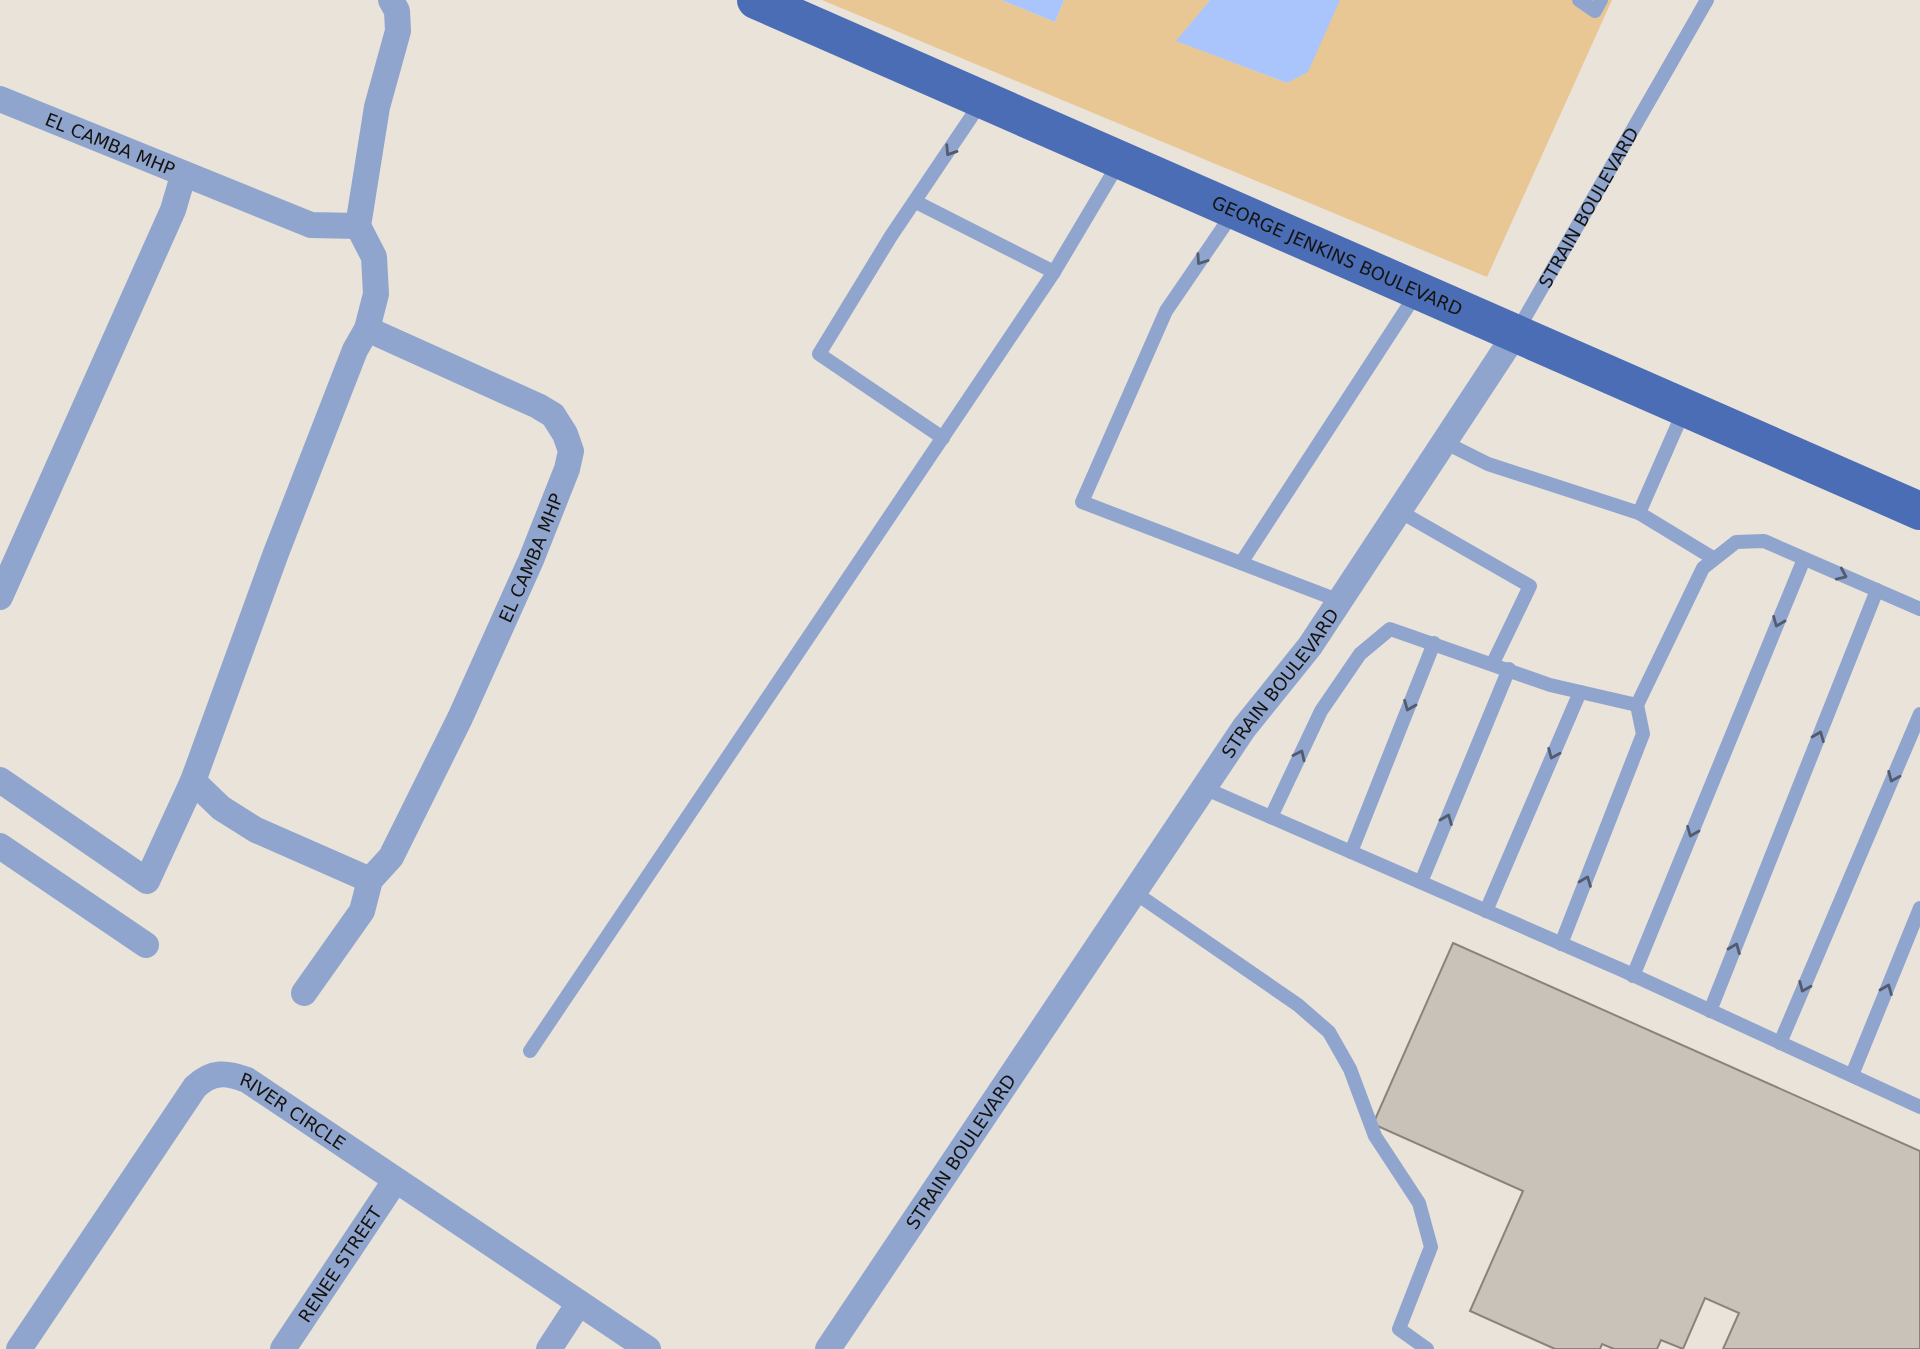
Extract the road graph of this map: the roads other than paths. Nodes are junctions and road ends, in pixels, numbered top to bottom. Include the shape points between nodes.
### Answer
1 (391, 0) edge
2 (756, 0) edge
3 (1579, 0) edge
4 (1601, 0) edge
5 (1707, 0) edge
6 (0, 99) edge
7 (983, 100) junction
8 (1121, 160) junction
9 (183, 176) junction
10 (916, 202) junction
11 (1235, 210) junction
12 (358, 226) junction
13 (1054, 272) junction
14 (1418, 290) junction
15 (367, 329) junction
16 (1516, 332) junction
17 (1686, 407) junction
18 (943, 438) junction
19 (1444, 442) junction
20 (1399, 511) junction
21 (1920, 511) edge
22 (1639, 513) junction
23 (1713, 558) junction
24 (1804, 558) junction
25 (1241, 563) junction
26 (1877, 590) junction
27 (0, 597) edge
28 (1340, 601) junction
29 (1920, 610) edge
30 (1434, 643) junction
31 (1493, 663) junction
32 (1509, 669) junction
33 (1580, 692) junction
34 (1637, 705) junction
35 (1920, 715) edge
36 (0, 780) edge
37 (193, 781) junction
38 (1204, 788) junction
39 (1271, 817) junction
40 (0, 846) edge
41 (1351, 852) junction
42 (370, 880) junction
43 (1421, 882) junction
44 (1134, 892) junction
45 (1920, 908) edge
46 (1486, 911) junction
47 (1561, 944) junction
48 (146, 945) dead end
49 (1633, 976) junction
50 (304, 993) dead end
51 (1710, 1011) junction
52 (1780, 1043) junction
53 (530, 1051) dead end
54 (1852, 1075) junction
55 (1920, 1107) edge
56 (395, 1181) junction
57 (579, 1303) junction
58 (19, 1349) edge
59 (283, 1349) edge
60 (549, 1349) edge
61 (648, 1349) edge
62 (828, 1349) edge
63 (1427, 1349) edge

1 - 12 street via 398,31 377,107
2 - 7 main road, GEORGE JENKINS BOULEVARD
3 - 4 lane via 1595,11
5 - 16 lane, STRAIN BOULEVARD
6 - 9 street, EL CAMBA MHP
7 - 8 main road, GEORGE JENKINS BOULEVARD
7 -> 10 lane
8 - 11 main road, GEORGE JENKINS BOULEVARD
8 - 13 lane
9 - 12 street via 311,225
9 - 27 street, EL CAMBA MHP via 173,210
10 - 13 lane
10 - 18 lane via 819,354
11 - 14 main road, GEORGE JENKINS BOULEVARD
11 -> 25 lane via 1166,311 1082,502
12 - 15 street via 374,257 376,294
13 - 18 lane
14 - 16 main road, GEORGE JENKINS BOULEVARD
14 - 25 lane
15 - 37 street via 276,553
15 - 42 street, EL CAMBA MHP via 553,415 570,451 531,560 460,718 391,857
16 - 17 main road, GEORGE JENKINS BOULEVARD
16 - 19 street, STRAIN BOULEVARD
17 - 21 main road, GEORGE JENKINS BOULEVARD
17 - 22 lane
18 - 53 lane
19 - 20 street, STRAIN BOULEVARD
19 - 22 lane via 1488,464
20 - 28 street, STRAIN BOULEVARD
20 - 31 lane via 1530,586
22 - 23 lane
23 - 24 lane via 1736,542 1764,541
23 - 34 lane via 1703,568
24 -> 26 lane
24 -> 49 lane
25 - 28 lane
26 - 29 lane
51 -> 26 lane
28 - 38 street, STRAIN BOULEVARD via 1244,727
30 - 31 lane
39 -> 30 lane via 1321,711 1360,654 1390,629
30 -> 41 lane
31 - 32 lane
32 - 33 lane
43 -> 32 lane
33 - 34 lane
33 -> 46 lane
47 -> 34 lane via 1643,734
35 -> 52 lane
36 - 37 street via 147,881
37 - 42 street via 221,808 256,831
38 - 39 lane
38 - 44 street, STRAIN BOULEVARD
39 - 41 lane
40 - 48 street
41 - 43 lane
42 - 50 street via 362,911
43 - 46 lane
44 - 62 street, STRAIN BOULEVARD
44 - 63 lane via 1329,1031 1350,1069 1375,1136 1419,1203 1431,1247 1399,1329
54 -> 45 lane
46 - 47 lane
47 - 49 lane
49 - 51 lane
51 - 52 lane
52 - 54 lane
54 - 55 lane
56 - 57 street, RIVER CIRCLE
56 - 58 street, RIVER CIRCLE via 247,1080 226,1073 205,1077
56 - 59 street, RENEE STREET
57 - 60 street
57 - 61 street, RIVER CIRCLE

